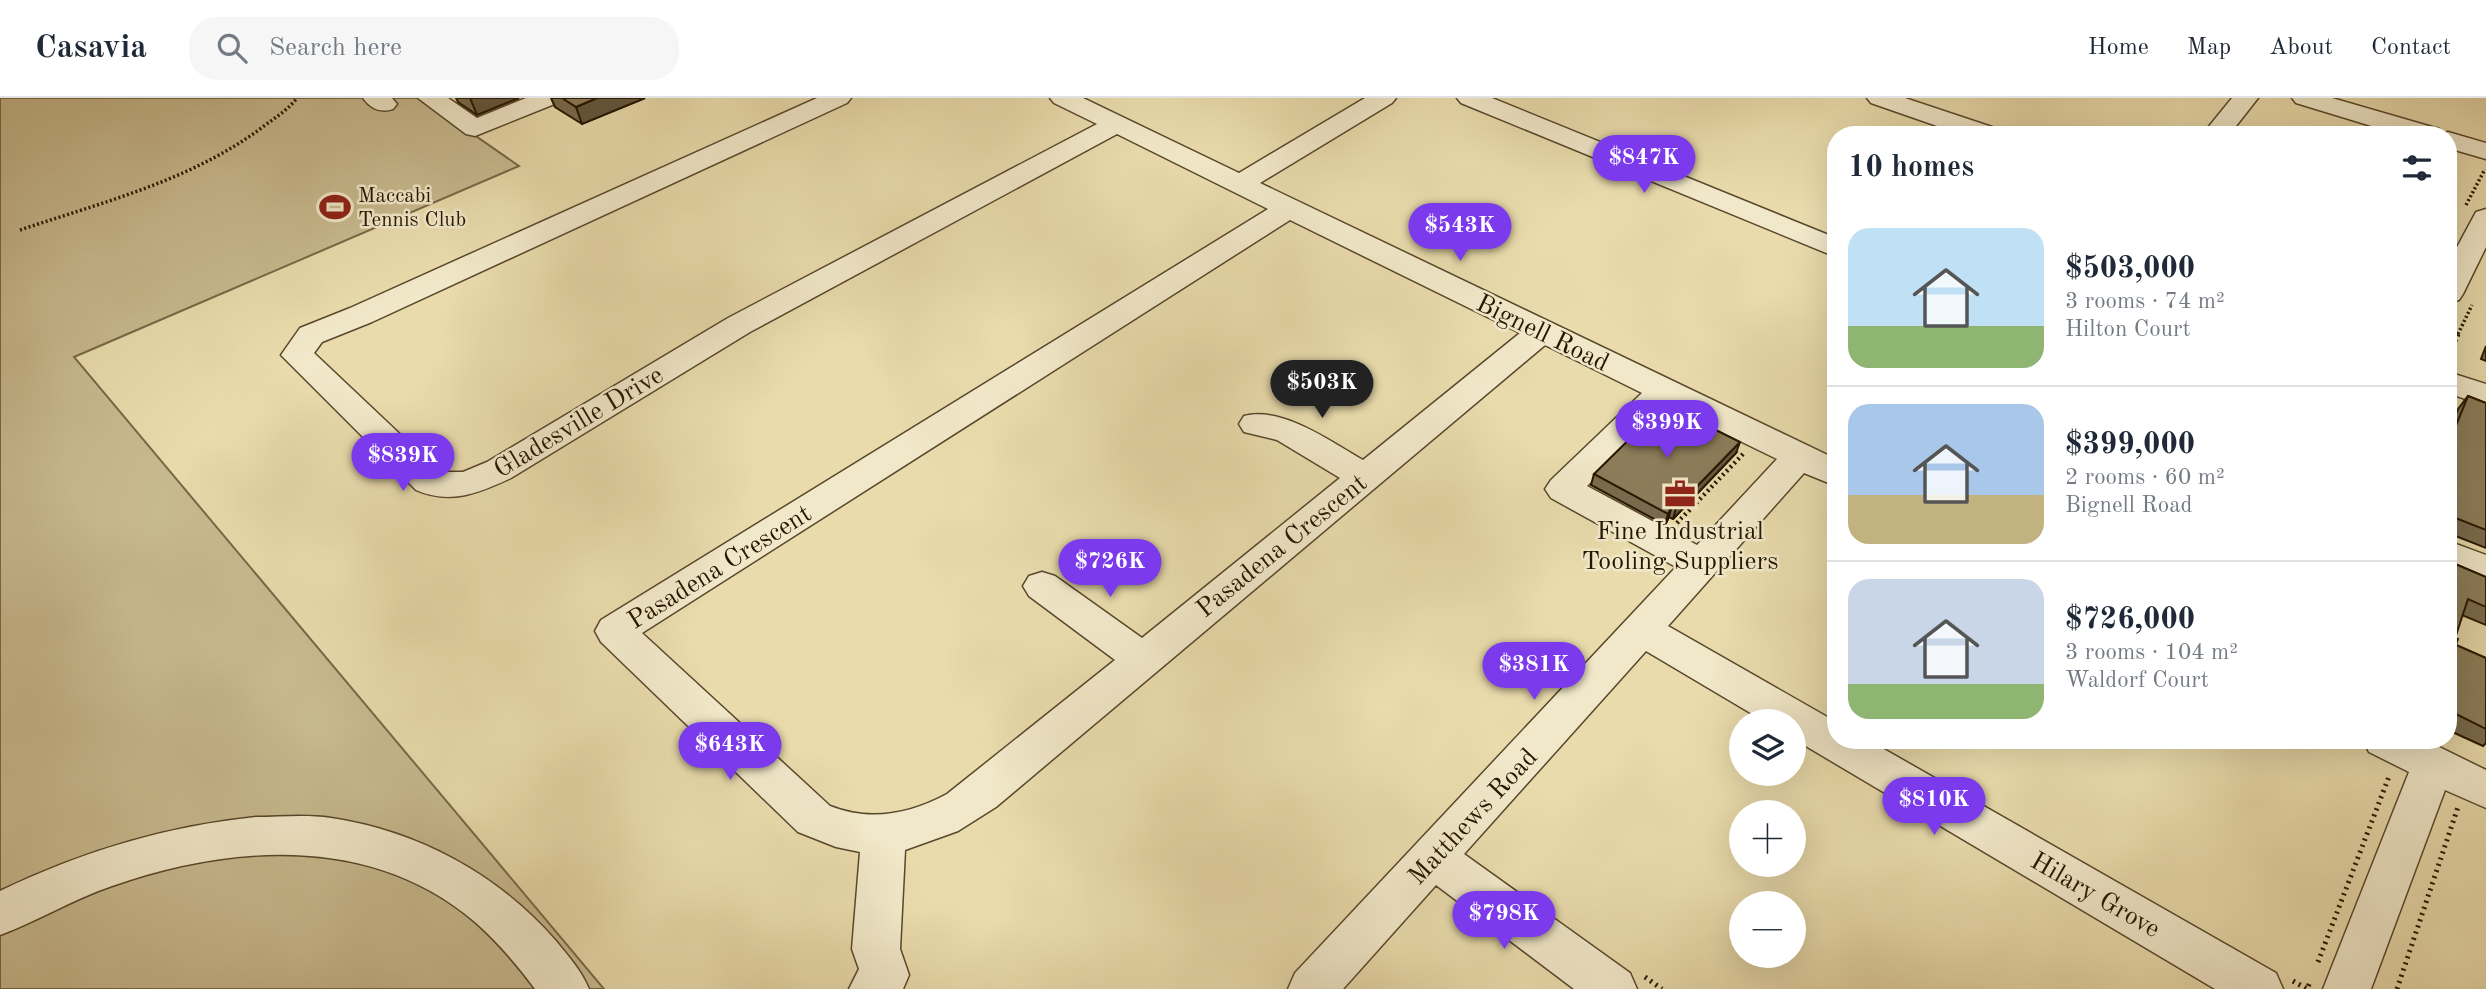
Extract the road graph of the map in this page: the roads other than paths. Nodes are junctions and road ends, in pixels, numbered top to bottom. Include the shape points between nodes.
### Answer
1 (431, 98) edge
2 (548, 98) edge
3 (838, 98) edge
4 (1063, 98) edge
5 (1383, 98) edge
6 (1470, 98) edge
7 (1881, 98) edge
8 (2245, 98) edge
9 (2305, 98) edge
10 (1117, 124) junction
11 (1963, 126) edge
12 (2222, 126) edge
13 (2400, 126) edge
14 (2457, 143) edge
15 (2486, 151) edge
16 (1239, 184) junction
17 (1289, 208) junction
18 (2486, 218) edge
19 (1827, 244) edge
20 (2477, 256) edge
21 (2462, 296) edge
22 (1541, 332) junction
23 (2457, 385) edge
24 (1664, 391) junction
25 (2486, 396) edge
26 (1256, 424) dead end
27 (1800, 456) junction
28 (1827, 470) edge
29 (1365, 477) junction
30 (2457, 558) edge
31 (1701, 564) junction
32 (2486, 570) edge
33 (1042, 586) dead end
34 (1642, 630) junction
35 (1142, 659) junction
36 (1827, 738) edge
37 (1847, 749) edge
38 (2403, 757) edge
39 (2473, 795) edge
40 (884, 835) junction
41 (1434, 858) junction
42 (0, 915) edge
43 (565, 989) edge
44 (873, 989) edge
45 (1312, 989) edge
46 (1613, 989) edge
47 (2259, 989) edge
48 (2347, 989) edge

1 - 2 street via 475,128
3 - 10 street, Gladesville Drive via 312,335 297,355 428,481 439,486 470,482 517,460 739,325
4 - 10 street, Bignell Road
5 - 16 street
6 - 19 street
7 - 11 street
8 - 12 street
9 - 13 street
10 - 16 street, Bignell Road
14 - 15 street
16 - 17 street, Bignell Road
17 - 22 street, Bignell Road
17 - 40 street, Pasadena Crescent via 615,631 800,809 829,827
18 - 20 street
20 - 21 street
22 - 24 street, Bignell Road
22 - 29 street, Pasadena Crescent
23 - 25 street
24 - 27 street, Bignell Road
24 - 31 street via 1563,489
26 - 29 street via 1288,432
27 - 28 street, Bignell Road
27 - 31 street, Matthews Road
29 - 35 street, Pasadena Crescent
30 - 32 street
31 - 34 street, Matthews Road
33 - 35 street
34 - 36 street, Hilary Grove
34 - 41 street, Matthews Road
35 - 40 street, Pasadena Crescent via 963,807 922,827
37 - 47 street, Hilary Grove
38 - 39 street
38 - 48 street
40 - 44 street via 876,949 885,975
41 - 45 street, Matthews Road
41 - 46 street
42 - 43 street via 87,874 154,852 215,839 331,836 393,853 468,890 518,933

